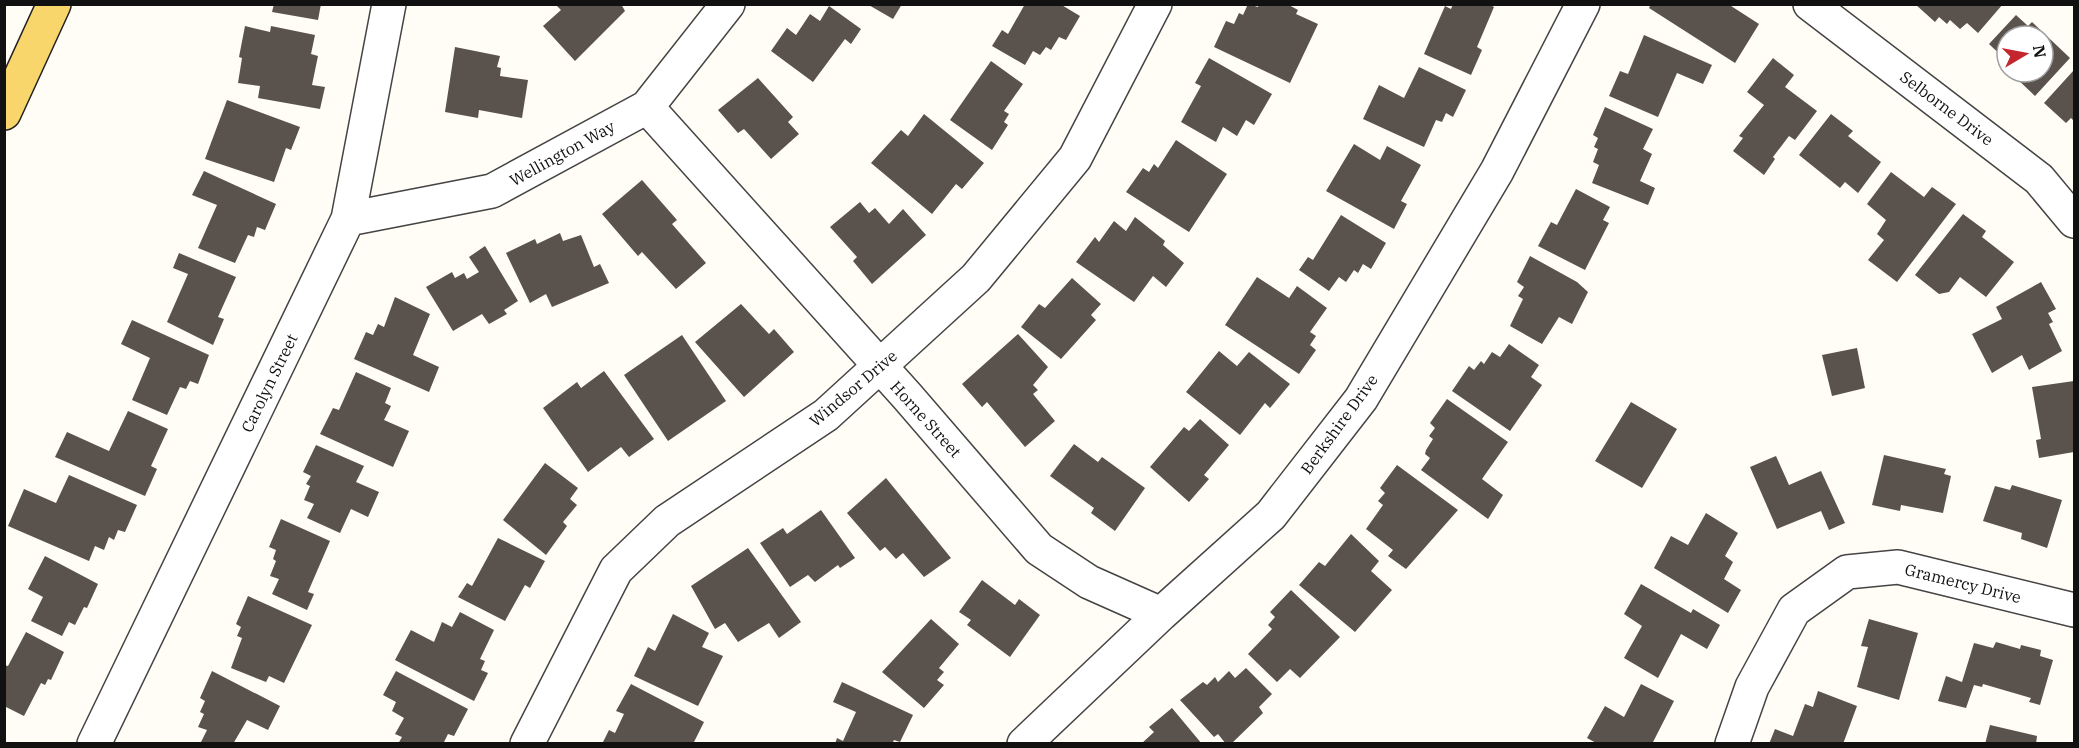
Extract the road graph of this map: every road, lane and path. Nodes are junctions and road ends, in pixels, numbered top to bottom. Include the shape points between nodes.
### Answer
1 (54, 4) edge
2 (388, 4) edge
3 (728, 4) edge
4 (1155, 4) edge
5 (1583, 4) edge
6 (1810, 4) edge
7 (647, 107) junction
8 (4, 113) edge
9 (348, 219) junction
10 (2074, 221) edge
11 (879, 368) junction
12 (2074, 610) edge
13 (1161, 614) junction
14 (94, 744) edge
15 (527, 744) edge
16 (1024, 744) edge
17 (1732, 744) edge

1 - 8 main road
2 - 9 street, Carolyn Street
3 - 7 street, Wellington Way
4 - 11 street, Windsor Drive via 1075,158 976,278
5 - 13 street, Berkshire Drive via 1497,171 1361,399 1272,515
6 - 10 street, Selborne Drive via 2039,179
7 - 9 street, Wellington Way via 492,191
7 - 11 street, Horne Street
9 - 14 street, Carolyn Street
11 - 13 street, Horne Street via 1039,549 1089,582
11 - 15 street, Windsor Drive via 826,414 667,521 616,570
12 - 17 street, Gramercy Drive via 1898,567 1847,572 1794,610 1752,687
13 - 16 street, Berkshire Drive

